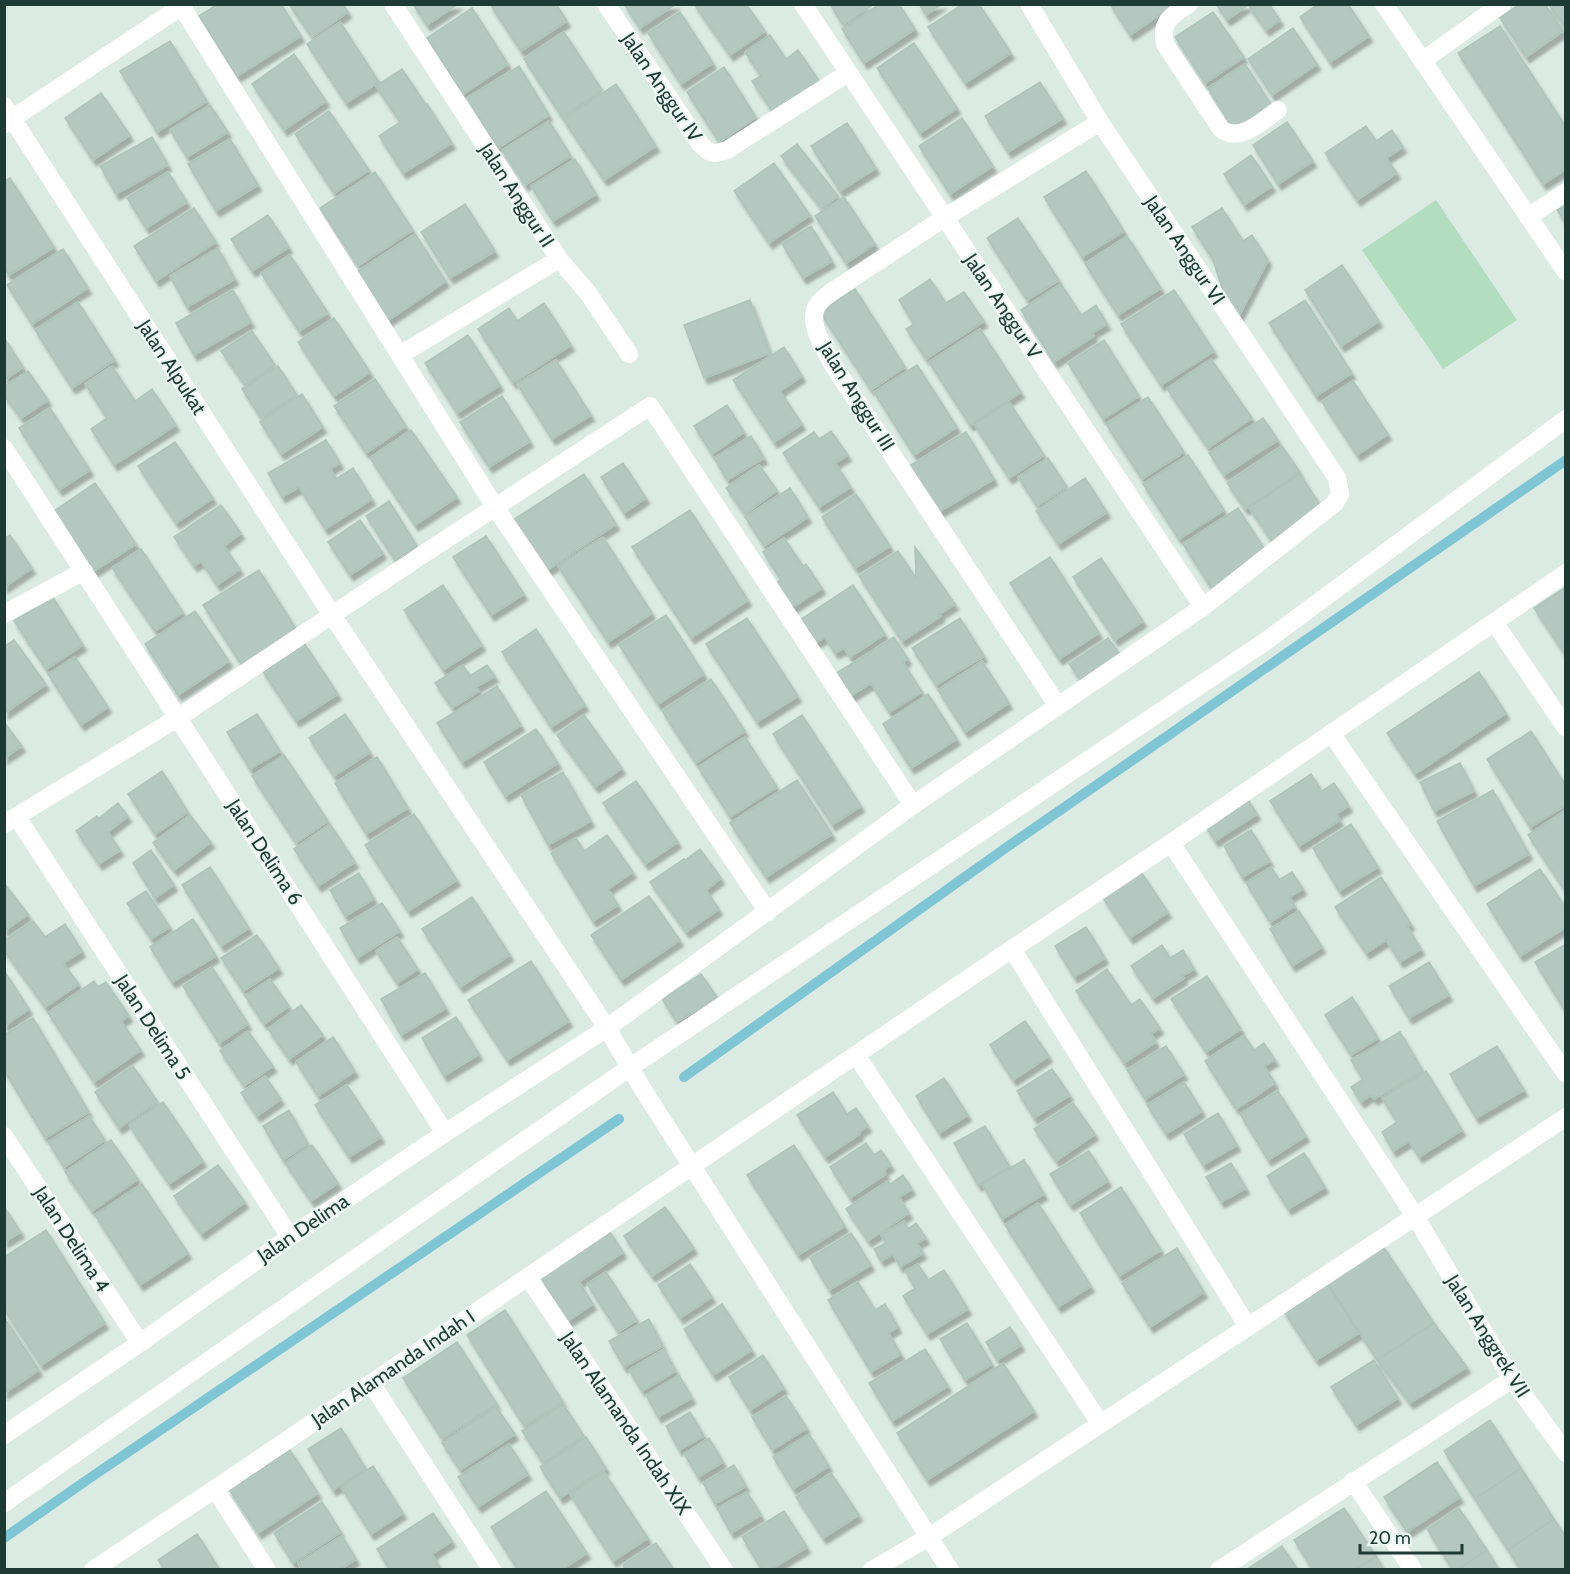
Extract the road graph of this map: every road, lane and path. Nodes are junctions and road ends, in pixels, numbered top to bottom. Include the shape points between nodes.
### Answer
1 (393, 4) edge
2 (606, 4) edge
3 (803, 4) edge
4 (1029, 4) edge
5 (1189, 4) edge
6 (1384, 4) edge
7 (1502, 4) edge
8 (182, 5) edge
9 (1422, 61) junction
10 (848, 74) junction
11 (1278, 110) dead end
12 (7, 116) edge
13 (1100, 122) junction
14 (1566, 192) edge
15 (1528, 217) junction
16 (944, 218) junction
17 (559, 260) junction
18 (1566, 272) edge
19 (629, 354) dead end
20 (400, 355) junction
21 (1566, 418) edge
22 (4, 448) edge
23 (1340, 494) joint
24 (495, 507) junction
25 (84, 571) junction
26 (1566, 573) edge
27 (1203, 607) junction
28 (4, 614) edge
29 (332, 615) junction
30 (1494, 622) junction
31 (1058, 706) junction
32 (179, 717) junction
33 (1566, 728) edge
34 (1331, 733) junction
35 (913, 805) junction
36 (11, 820) edge
37 (1171, 843) junction
38 (768, 912) junction
39 (1012, 949) junction
40 (607, 1028) junction
41 (856, 1055) junction
42 (629, 1068) junction
43 (1566, 1074) edge
44 (1566, 1117) edge
45 (445, 1133) junction
46 (4, 1136) edge
47 (692, 1166) junction
48 (1415, 1216) junction
49 (290, 1237) junction
50 (528, 1277) junction
51 (1248, 1327) junction
52 (140, 1343) junction
53 (1512, 1379) junction
54 (371, 1383) junction
55 (1100, 1423) junction
56 (4, 1435) edge
57 (1566, 1453) edge
58 (1353, 1482) junction
59 (215, 1489) junction
60 (4, 1503) edge
61 (929, 1537) junction
62 (93, 1569) edge
63 (267, 1569) edge
64 (492, 1569) edge
65 (724, 1569) edge
66 (872, 1569) edge
67 (950, 1569) edge
68 (1219, 1569) edge
69 (1413, 1569) edge

1 - 17 street, Jalan Anggur II
2 - 10 street, Jalan Anggur IV via 700,144 713,154 727,150
3 - 10 street, Jalan Anggur V
4 - 13 street, Jalan Anggur VI
5 - 11 street via 1168,20 1163,34 1165,44 1221,129 1228,134 1244,132
6 - 9 street
7 - 9 street
8 - 12 street
8 - 20 street
9 - 15 street
10 - 16 street, Jalan Anggur V
12 - 29 street, Jalan Alpukat
13 - 16 street, Jalan Anggur III
13 - 23 street, Jalan Anggur VI via 1336,478
14 - 15 street
15 - 18 street
16 - 27 street, Jalan Anggur V
16 - 31 street, Jalan Anggur III via 830,293 818,304 813,316 821,344 833,365
17 - 19 street via 588,293
17 - 20 street, Jalan Anggur II
20 - 24 street
21 - 42 street via 1266,641
22 - 25 street, Jalan Delima 6
23 - 27 street, Jalan Delima via 1335,503
24 - 29 street
24 - 35 street via 650,406
24 - 38 street
25 - 28 street
25 - 32 street, Jalan Delima 6
26 - 30 street, Jalan Alamanda Indah I
27 - 31 street, Jalan Delima
29 - 32 street
29 - 40 street, Jalan Alpukat
30 - 33 street
30 - 34 street, Jalan Alamanda Indah I
31 - 35 street, Jalan Delima
32 - 36 street
32 - 45 street, Jalan Delima 6
34 - 37 street, Jalan Alamanda Indah I
34 - 43 street
35 - 38 street, Jalan Delima
36 - 49 street, Jalan Delima 5
37 - 39 street, Jalan Alamanda Indah I
37 - 48 street, Jalan Anggrek VII
38 - 40 street, Jalan Delima
39 - 41 street, Jalan Alamanda Indah I
39 - 51 street
40 - 42 street, Jalan Alpukat
40 - 45 street, Jalan Delima
41 - 47 street, Jalan Alamanda Indah I
41 - 55 street
42 - 47 street, Jalan Alpukat
42 - 60 street
44 - 48 street
45 - 49 street, Jalan Delima
46 - 52 street, Jalan Delima 4
47 - 50 street, Jalan Alamanda Indah I
47 - 61 street, Jalan Alpukat
48 - 51 street
48 - 53 street, Jalan Anggrek VII
49 - 52 street, Jalan Delima
50 - 54 street, Jalan Alamanda Indah I
50 - 65 street, Jalan Alamanda Indah XIX
51 - 55 street
52 - 56 street, Jalan Delima
53 - 57 street, Jalan Anggrek VII
53 - 58 street
54 - 59 street, Jalan Alamanda Indah I
54 - 64 street
55 - 61 street
58 - 68 street
58 - 69 street
59 - 62 street, Jalan Alamanda Indah I
59 - 63 street
61 - 66 street
61 - 67 street, Jalan Alpukat

